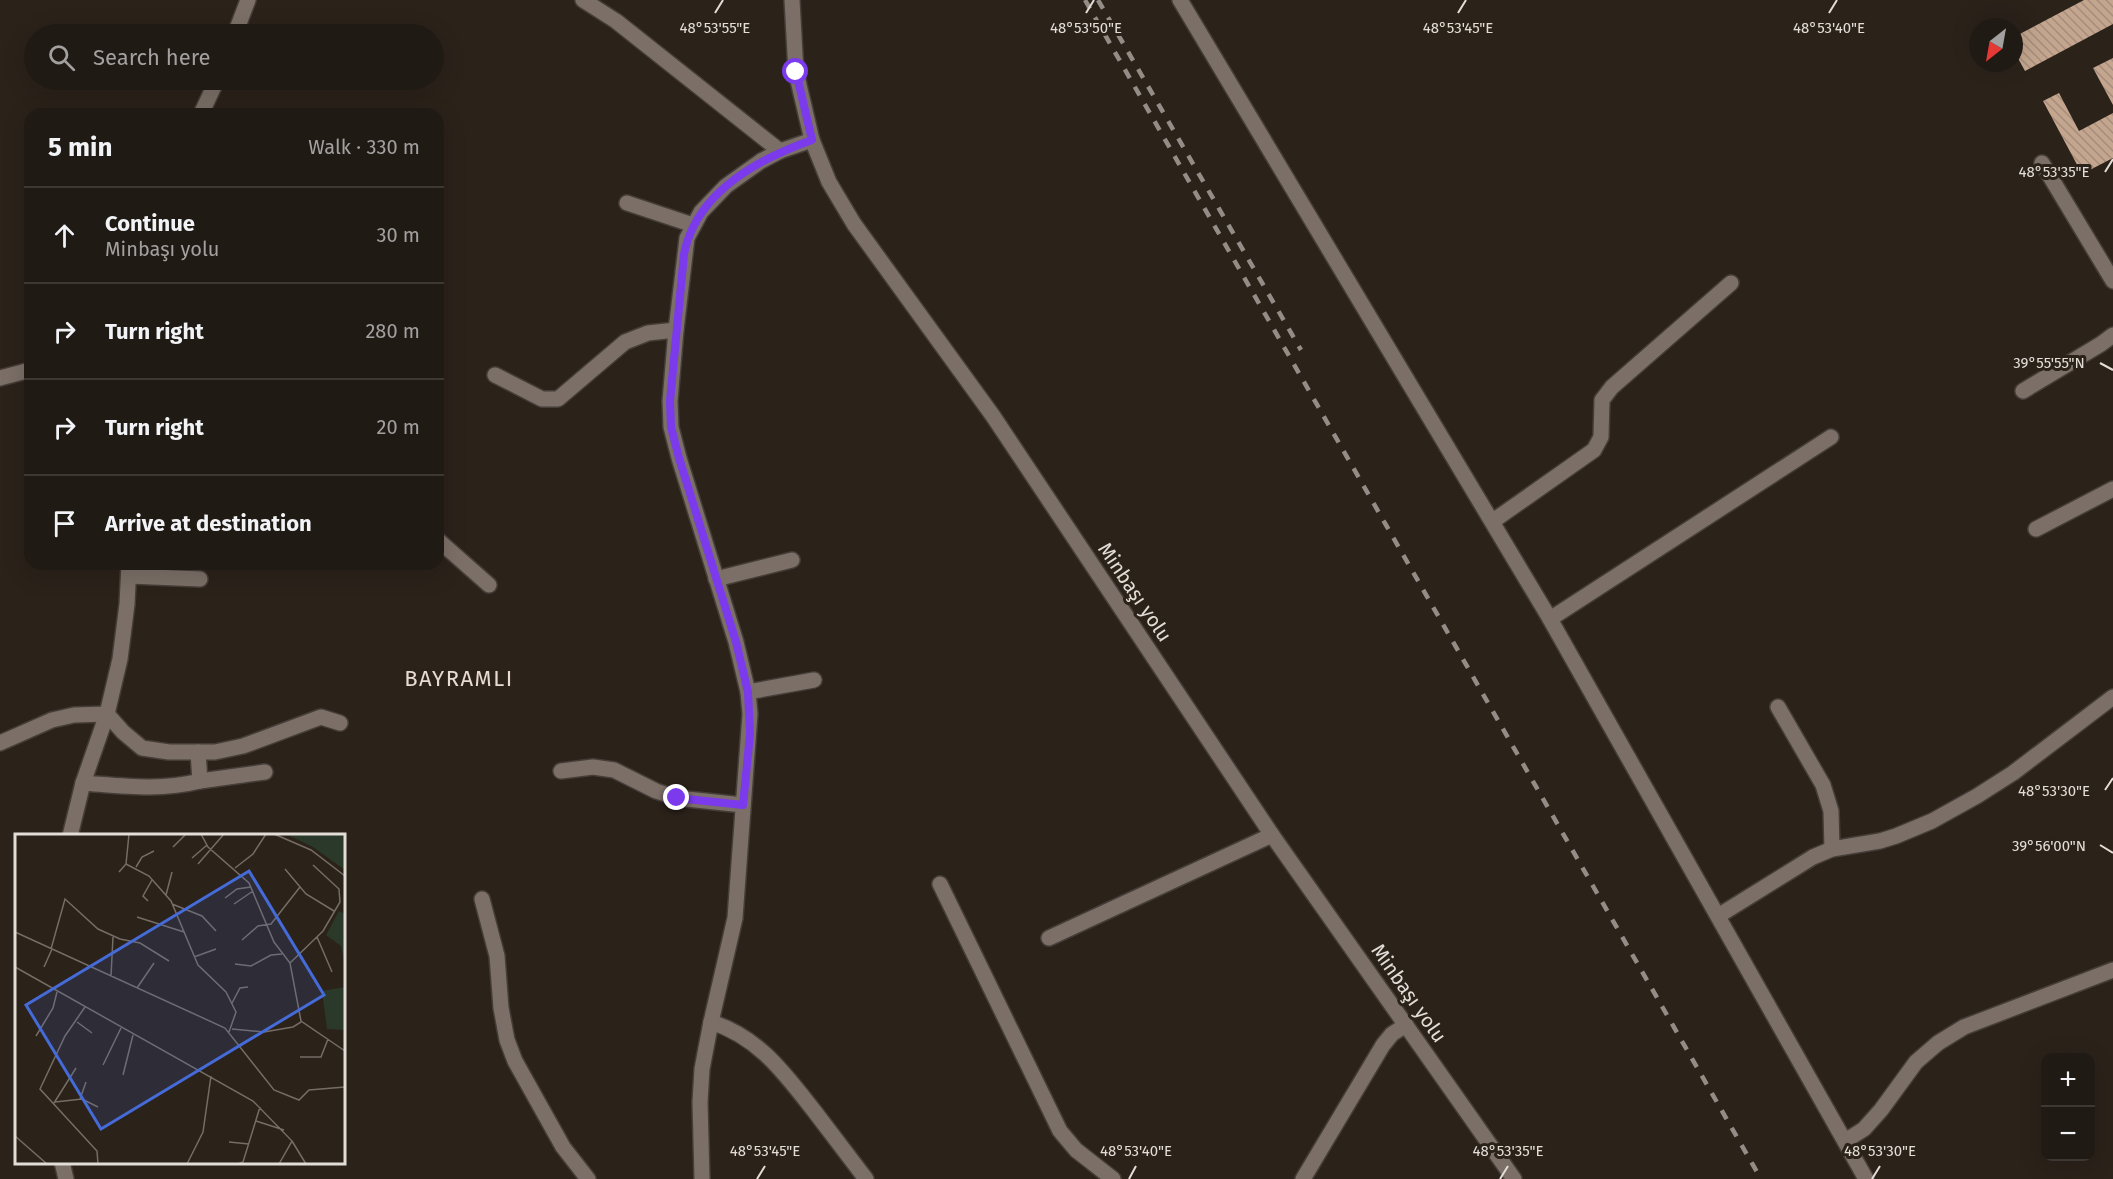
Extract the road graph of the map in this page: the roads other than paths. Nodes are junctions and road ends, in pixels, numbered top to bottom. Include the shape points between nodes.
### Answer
1 (248, 0) edge
2 (583, 0) edge
3 (792, 0) edge
4 (1180, 0) edge
5 (239, 24) edge
6 (212, 90) edge
7 (204, 108) edge
8 (812, 140) junction
9 (780, 151) junction
10 (2042, 163) dead end
11 (627, 203) dead end
12 (693, 225) junction
13 (2113, 281) edge
14 (1731, 283) dead end
15 (676, 330) junction
16 (2113, 335) edge
17 (24, 372) edge
18 (495, 375) dead end
19 (0, 378) edge
20 (2023, 391) dead end
21 (1832, 437) dead end
22 (2113, 489) edge
23 (1493, 521) junction
24 (2036, 529) dead end
25 (444, 545) edge
26 (792, 560) dead end
27 (129, 570) edge
28 (200, 579) dead end
29 (716, 579) junction
30 (489, 585) dead end
31 (1550, 619) junction
32 (814, 680) dead end
33 (748, 692) junction
34 (2113, 697) edge
35 (1778, 707) dead end
36 (107, 714) junction
37 (340, 723) dead end
38 (0, 744) edge
39 (198, 752) junction
40 (561, 771) dead end
41 (265, 772) dead end
42 (200, 781) junction
43 (83, 783) junction
44 (743, 805) junction
45 (70, 834) edge
46 (1272, 835) junction
47 (1832, 849) junction
48 (940, 884) dead end
49 (482, 898) dead end
50 (1718, 916) junction
51 (1049, 938) dead end
52 (2113, 970) edge
53 (711, 1022) junction
54 (1406, 1025) junction
55 (1845, 1141) junction
56 (62, 1164) edge
57 (66, 1179) edge
58 (588, 1179) edge
59 (702, 1179) edge
60 (866, 1179) edge
61 (1113, 1179) edge
62 (1303, 1179) edge
63 (1514, 1179) edge
64 (1866, 1179) edge

1 - 5 street
2 - 9 street via 616,21
3 - 8 street, Minbaşı yolu via 796,72
4 - 23 street
6 - 7 street
8 - 9 street
8 - 46 street, Minbaşı yolu via 829,182 854,224 993,416
9 - 12 street via 726,186
10 - 13 street
11 - 12 street
12 - 15 street via 684,254
14 - 23 street via 1612,387 1602,400 1601,437 1594,450
15 - 18 street via 648,333 625,342 558,399 542,399
15 - 29 street via 671,427
16 - 20 street
17 - 19 street
21 - 31 street
22 - 24 street
23 - 31 street
25 - 30 street
26 - 29 street
27 - 28 street
27 - 36 street via 120,658
29 - 33 street
31 - 50 street
32 - 33 street
33 - 44 street via 750,734
34 - 47 street via 2013,773 1941,816 1880,841
35 - 47 street via 1823,785 1831,812
36 - 38 street via 52,720
36 - 39 street via 142,748
36 - 43 street
37 - 39 street via 321,717 243,746
39 - 42 street
40 - 44 street via 593,767 614,770 677,798
41 - 42 street
42 - 43 street via 176,787
43 - 45 street
44 - 53 street via 735,918
46 - 51 street
46 - 54 street, Minbaşı yolu
47 - 50 street
48 - 61 street via 1060,1131 1076,1150
49 - 58 street via 514,1061 562,1147
50 - 55 street
52 - 55 street via 1964,1027 1938,1043 1916,1062 1864,1129
53 - 59 street via 700,1102
53 - 60 street via 743,1036 781,1068
54 - 62 street via 1383,1045
54 - 63 street, Minbaşı yolu
55 - 64 street
56 - 57 street

